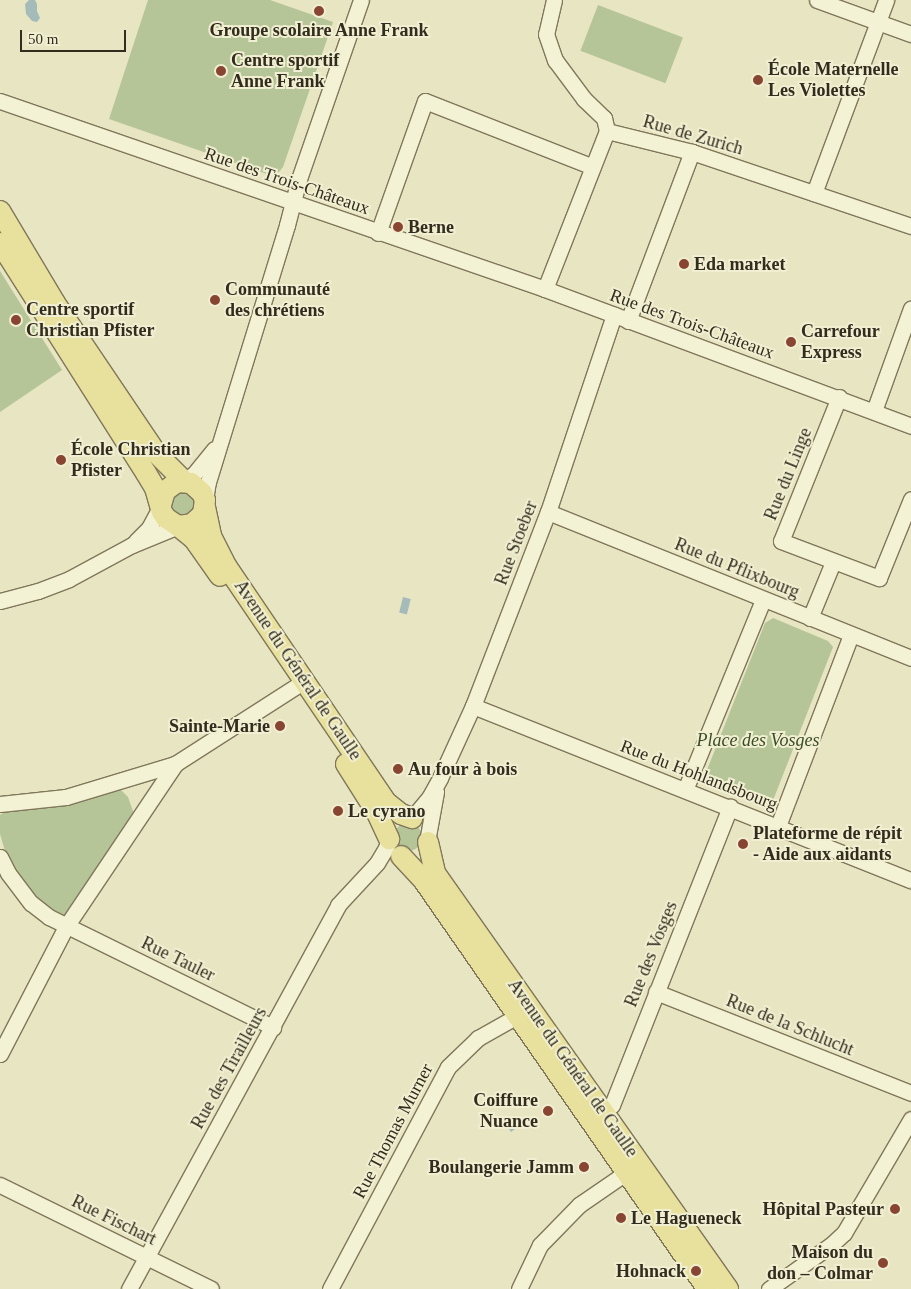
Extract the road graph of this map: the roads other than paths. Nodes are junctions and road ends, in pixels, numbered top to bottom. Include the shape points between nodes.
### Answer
1 (361, 0) edge
2 (553, 0) edge
3 (817, 0) edge
4 (886, 0) edge
5 (878, 22) junction
6 (911, 34) edge
7 (0, 101) edge
8 (18, 106) junction
9 (0, 110) edge
10 (607, 131) junction
11 (692, 152) junction
12 (593, 167) junction
13 (814, 193) junction
14 (293, 203) junction
15 (0, 211) edge
16 (911, 226) edge
17 (378, 233) junction
18 (0, 243) edge
19 (545, 289) junction
20 (911, 308) edge
21 (621, 318) junction
22 (839, 398) junction
23 (874, 411) junction
24 (911, 426) edge
25 (224, 430) junction
26 (184, 481) junction
27 (911, 499) edge
28 (205, 503) junction
29 (161, 505) junction
30 (548, 512) junction
31 (178, 526) junction
32 (132, 545) junction
33 (833, 562) junction
34 (763, 600) junction
35 (0, 601) edge
36 (810, 618) junction
37 (851, 635) junction
38 (911, 658) edge
39 (295, 687) junction
40 (473, 706) junction
41 (175, 764) junction
42 (440, 778) junction
43 (685, 790) junction
44 (0, 804) edge
45 (730, 807) junction
46 (412, 818) junction
47 (778, 826) junction
48 (388, 839) junction
49 (428, 839) junction
50 (401, 856) junction
51 (0, 857) edge
52 (370, 871) junction
53 (911, 880) edge
54 (67, 925) junction
55 (656, 992) junction
56 (517, 1016) junction
57 (273, 1027) junction
58 (0, 1054) edge
59 (911, 1093) edge
60 (603, 1110) junction
61 (911, 1119) edge
62 (627, 1172) junction
63 (0, 1185) edge
64 (147, 1257) junction
65 (792, 1272) junction
66 (129, 1289) edge
67 (211, 1289) edge
68 (330, 1289) edge
69 (519, 1289) edge
70 (708, 1289) edge
71 (728, 1289) edge
72 (769, 1289) edge
73 (778, 1289) edge

1 - 14 street
2 - 10 street via 546,34 555,60 584,99 604,118
3 - 5 street
4 - 5 street
5 - 6 street
5 - 13 street
7 - 8 street, Rue des Trois-Châteaux
8 - 9 street
8 - 14 street, Rue des Trois-Châteaux
10 - 11 street, Rue de Zurich
10 - 12 street
11 - 13 street, Rue de Zurich
11 - 21 street, Rue Stoeber
12 - 17 street via 425,101
12 - 19 street
13 - 16 street, Rue de Zurich
14 - 17 street, Rue des Trois-Châteaux
14 - 25 street
15 - 26 main road via 55,303 156,453
17 - 19 street, Rue des Trois-Châteaux
18 - 29 main road via 146,473
19 - 21 street, Rue des Trois-Châteaux
20 - 23 street
21 - 22 street, Rue des Trois-Châteaux
21 - 30 street, Rue Stoeber
22 - 23 street, Rue des Trois-Châteaux
22 - 33 street, Rue du Linge via 782,541
23 - 24 street, Rue des Trois-Châteaux
25 - 26 street via 212,454
25 - 28 street
26 - 28 main road via 198,487
26 - 29 main road via 165,491
27 - 33 street, Rue du Linge via 879,578
28 - 31 main road via 198,520
28 - 46 main road, Avenue du Général de Gaulle via 211,536 227,567 387,803
29 - 31 main road via 166,518
29 - 32 street via 149,528
30 - 34 street, Rue du Pflixbourg
30 - 40 street, Rue Stoeber
31 - 32 street
31 - 39 main road, Avenue du Général de Gaulle via 194,539
32 - 35 street via 69,579
33 - 36 street
34 - 36 street, Rue du Pflixbourg
34 - 43 street
36 - 37 street, Rue du Pflixbourg
37 - 38 street, Rue du Pflixbourg
37 - 47 street
39 - 41 street
39 - 48 main road, Avenue du Général de Gaulle via 377,813
40 - 42 street, Rue Stoeber
40 - 43 street, Rue du Hohlandsbourg
41 - 44 street via 66,797
41 - 54 street
42 - 46 street, Rue Stoeber
42 - 49 street, Rue Stoeber via 430,814
43 - 45 street, Rue du Hohlandsbourg
45 - 47 street, Rue du Hohlandsbourg
45 - 55 street, Rue des Vosges
46 - 48 main road via 395,823
46 - 49 main road via 423,824
47 - 53 street, Rue du Hohlandsbourg
48 - 50 main road via 392,850
48 - 52 street, Rue des Tirailleurs via 386,848
49 - 50 main road via 417,855
49 - 60 main road, Avenue du Général de Gaulle via 436,873
50 - 52 street, Rue des Tirailleurs
50 - 56 main road, Avenue du Général de Gaulle via 424,881
51 - 54 street, Rue Tauler via 31,903 49,917
52 - 57 street, Rue des Tirailleurs via 338,905
54 - 57 street, Rue Tauler
54 - 58 street
55 - 59 street, Rue de la Schlucht
55 - 60 street, Rue des Vosges via 612,1105
56 - 62 main road, Avenue du Général de Gaulle
56 - 68 street, Rue Thomas Murner via 478,1038 448,1067
57 - 64 street, Rue des Tirailleurs
60 - 71 main road, Avenue du Général de Gaulle
61 - 65 street via 844,1233
62 - 69 street via 579,1206 540,1245
62 - 70 main road, Avenue du Général de Gaulle
63 - 64 street, Rue Fischart
64 - 66 street, Rue des Tirailleurs
64 - 67 street, Rue Fischart
65 - 72 street
65 - 73 street

